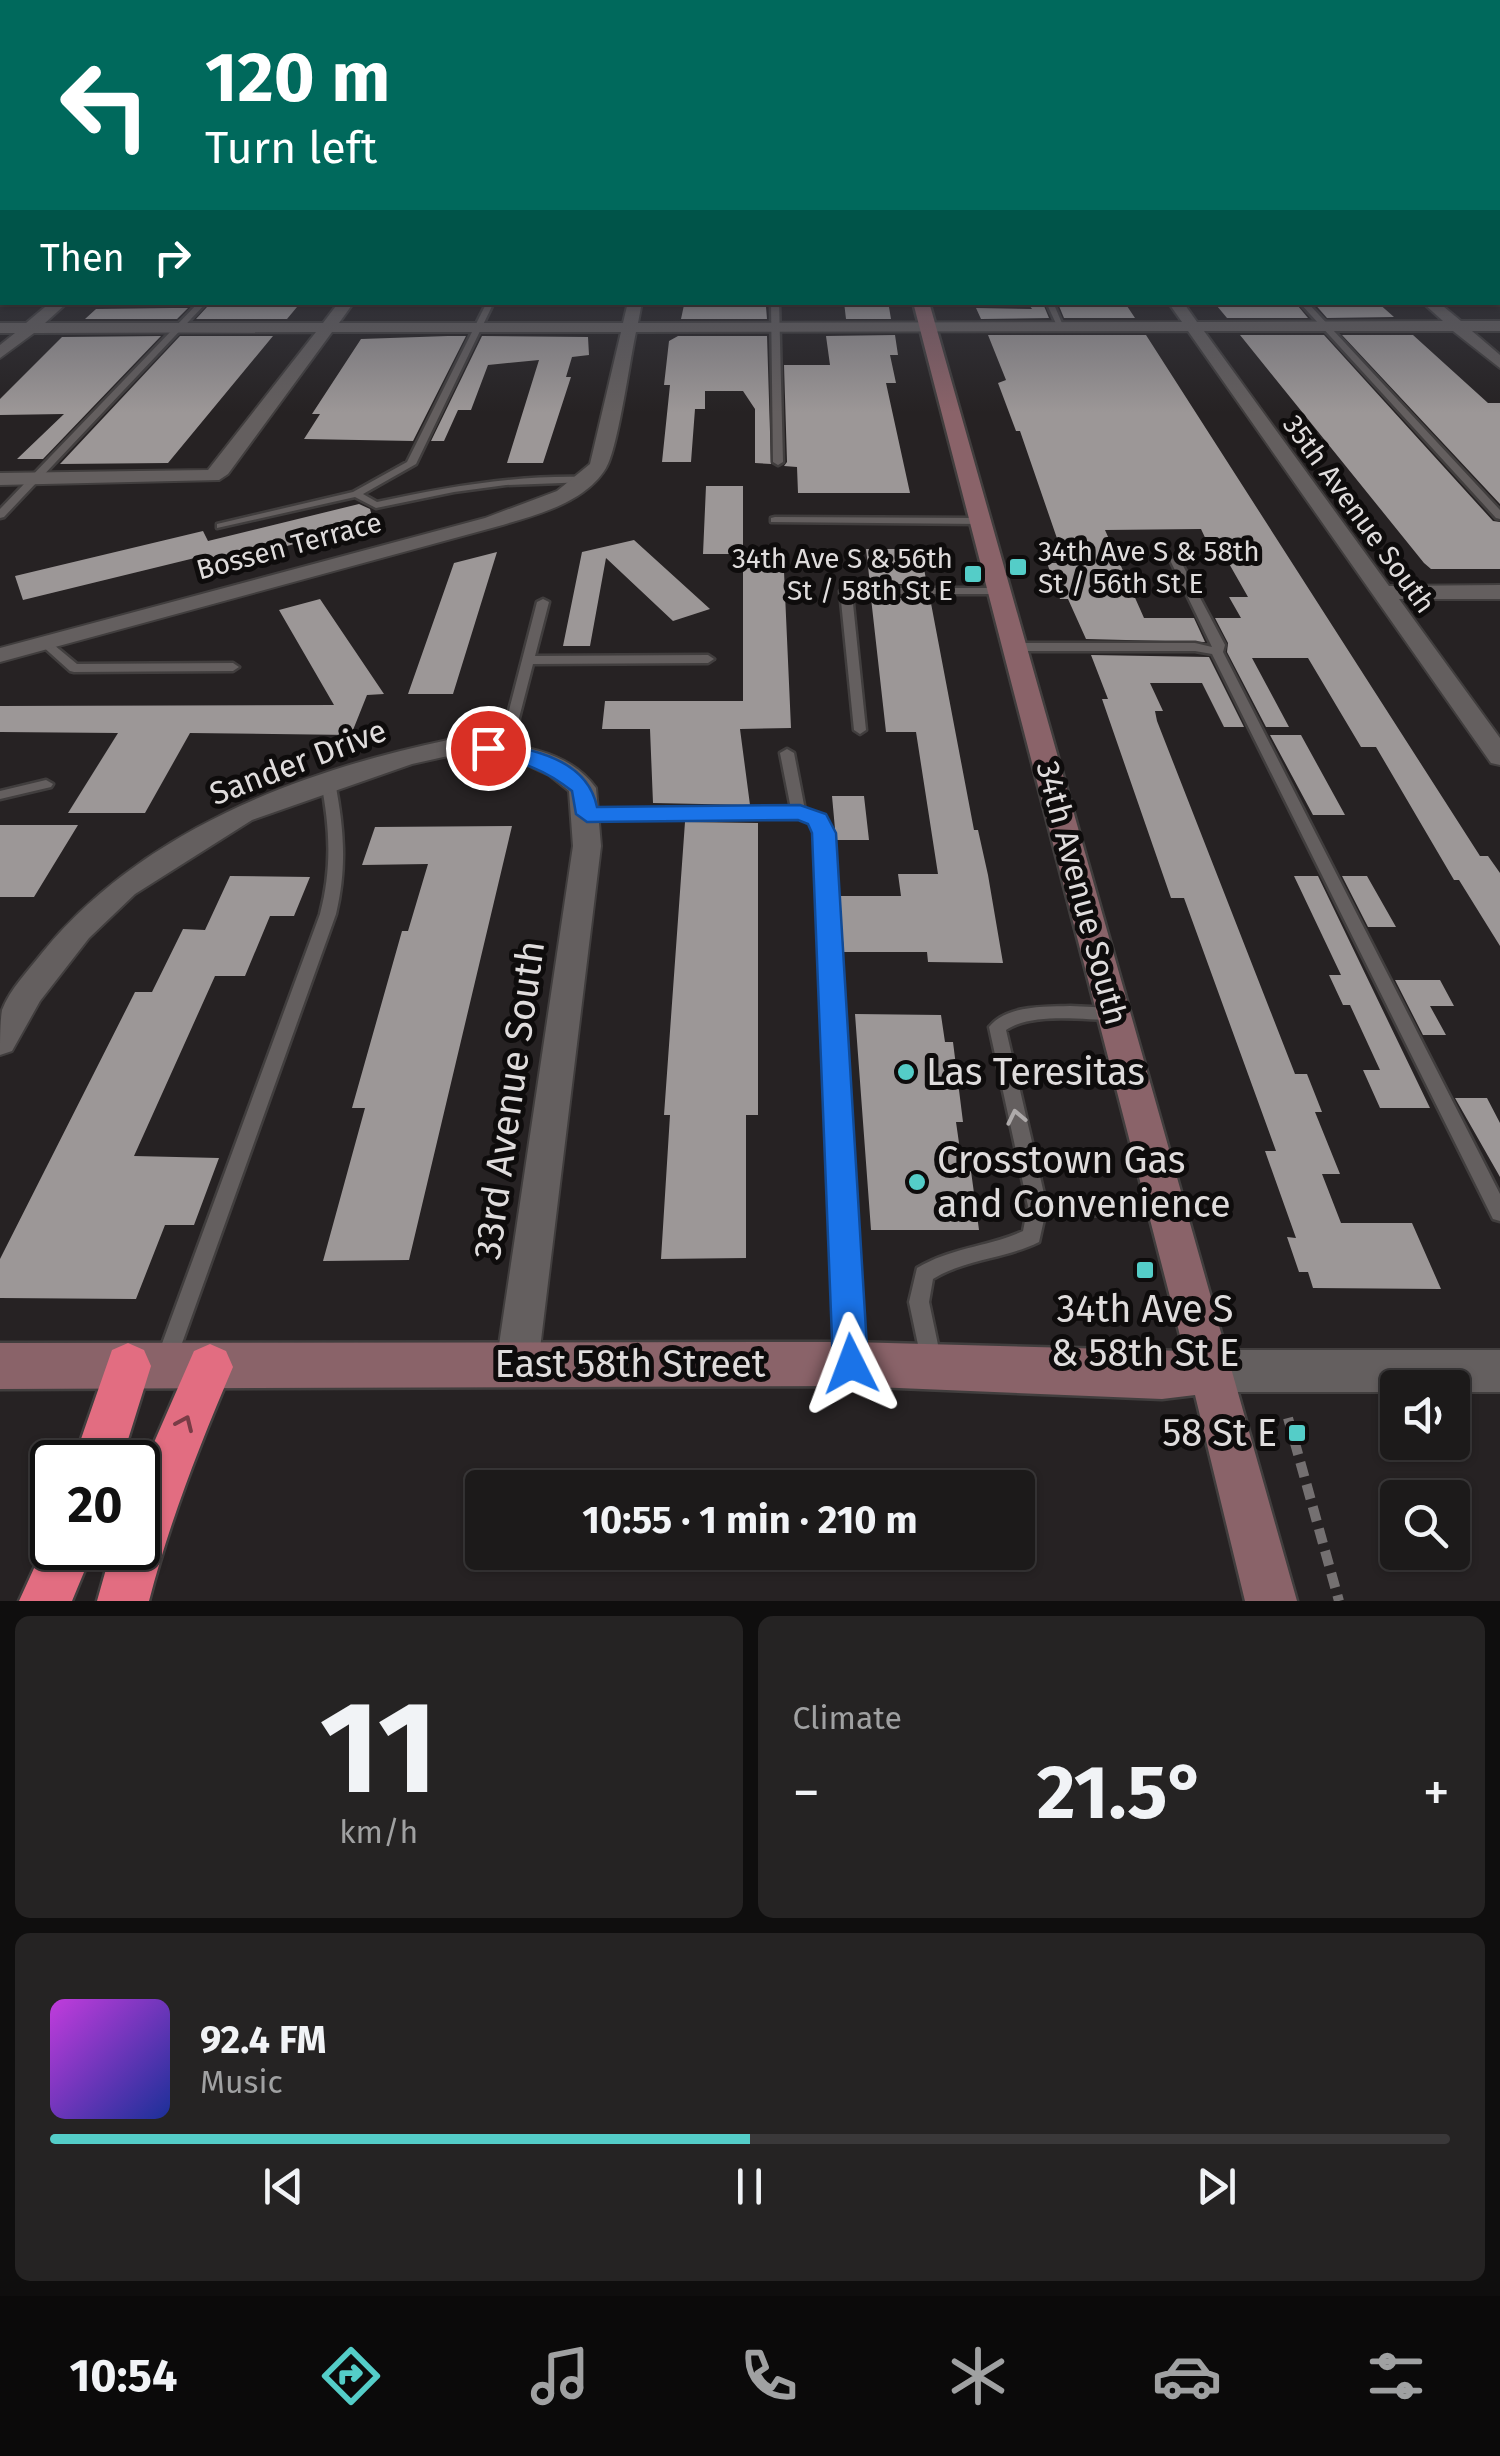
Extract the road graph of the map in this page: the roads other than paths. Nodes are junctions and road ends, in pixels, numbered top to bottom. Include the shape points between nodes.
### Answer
1 (57, 305) edge
2 (201, 305) edge
3 (345, 305) edge
4 (489, 305) edge
5 (633, 305) edge
6 (776, 305) edge
7 (1050, 305) edge
8 (1176, 305) edge
9 (1305, 305) edge
10 (1432, 305) edge
11 (925, 314) edge
12 (629, 326) junction
13 (776, 326) junction
14 (1061, 326) junction
15 (1192, 326) junction
16 (1324, 326) junction
17 (1457, 326) junction
18 (1500, 326) edge
19 (180, 327) junction
20 (329, 327) junction
21 (480, 327) junction
22 (0, 328) edge
23 (30, 328) junction
24 (0, 353) edge
25 (1500, 364) edge
26 (778, 462) dead end
27 (0, 479) edge
28 (31, 479) junction
29 (587, 480) junction
30 (356, 494) junction
31 (0, 515) edge
32 (1500, 516) edge
33 (775, 520) dead end
34 (981, 521) junction
35 (221, 526) dead end
36 (1175, 560) dead end
37 (1000, 591) junction
38 (1381, 592) junction
39 (1500, 592) edge
40 (543, 602) dead end
41 (44, 642) junction
42 (1015, 648) junction
43 (1217, 652) junction
44 (0, 654) edge
45 (708, 659) dead end
46 (530, 660) junction
47 (233, 668) dead end
48 (860, 730) dead end
49 (508, 752) junction
50 (787, 753) dead end
51 (1500, 757) edge
52 (328, 782) junction
53 (46, 784) dead end
54 (0, 795) edge
55 (800, 813) junction
56 (587, 831) junction
57 (1115, 1014) junction
58 (0, 1042) edge
59 (1037, 1206) junction
60 (1168, 1208) junction
61 (1500, 1213) edge
62 (851, 1364) junction
63 (517, 1365) junction
64 (932, 1365) junction
65 (0, 1366) edge
66 (167, 1366) junction
67 (1212, 1371) junction
68 (1500, 1371) edge
69 (114, 1440) edge
70 (160, 1484) edge
71 (59, 1570) edge
72 (131, 1570) edge
73 (46, 1601) edge
74 (123, 1601) edge
75 (1270, 1601) edge

1 - 23 street
2 - 19 lane
3 - 20 street
4 - 21 lane
5 - 12 street
6 - 13 lane
7 - 14 lane
8 - 15 street, 35th Avenue South
9 - 16 lane
10 - 17 street
11 - 13 street
11 - 14 street
11 - 34 street, 34th Avenue South
12 - 13 street
12 - 21 street
12 - 29 street via 598,466
13 - 26 lane
14 - 15 street
15 - 16 street
15 - 38 street, 35th Avenue South
16 - 17 street
16 - 32 lane
17 - 18 street
17 - 25 street
19 - 20 street
19 - 23 street
19 - 28 lane
20 - 21 street
20 - 28 street via 212,476
21 - 30 lane via 411,464
22 - 23 street
23 - 24 street
27 - 28 street
28 - 31 lane
29 - 30 lane via 480,484 376,506
29 - 41 street, Bossen Terrace via 492,522
30 - 35 lane
33 - 34 lane
34 - 37 street, 34th Avenue South
36 - 43 lane
37 - 42 street, 34th Avenue South
37 - 48 lane via 846,591
38 - 39 street
38 - 51 street, 35th Avenue South
40 - 46 lane
41 - 44 street, Bossen Terrace
41 - 47 lane via 74,668
42 - 43 lane
42 - 57 street, 34th Avenue South
43 - 61 lane
45 - 46 lane
46 - 49 lane
49 - 52 street, Sander Drive via 448,748
49 - 56 street, Sander Drive via 558,769 582,788
50 - 55 lane
52 - 58 street, Sander Drive via 242,814 124,887 78,930
52 - 66 lane via 339,874 328,914
53 - 54 lane
55 - 56 lane
55 - 62 lane via 818,819 824,833
56 - 63 street, 33rd Avenue South
59 -> 57 lane via 997,1027 1039,1014
57 - 60 street, 34th Avenue South
59 - 60 lane
59 - 64 lane via 1032,1236 1010,1248 945,1259 924,1274 919,1302
60 - 67 street, 34th Avenue South
62 - 63 street, East 58th Street
62 - 64 street, East 58th Street
63 - 66 street, East 58th Street
64 - 67 street, East 58th Street via 1162,1376
65 - 66 street, East 58th Street
66 - 69 highway
70 -> 66 highway via 171,1454
67 - 68 street, East 58th Street
67 - 75 street, 34th Avenue South
71 - 73 highway
72 - 74 highway

